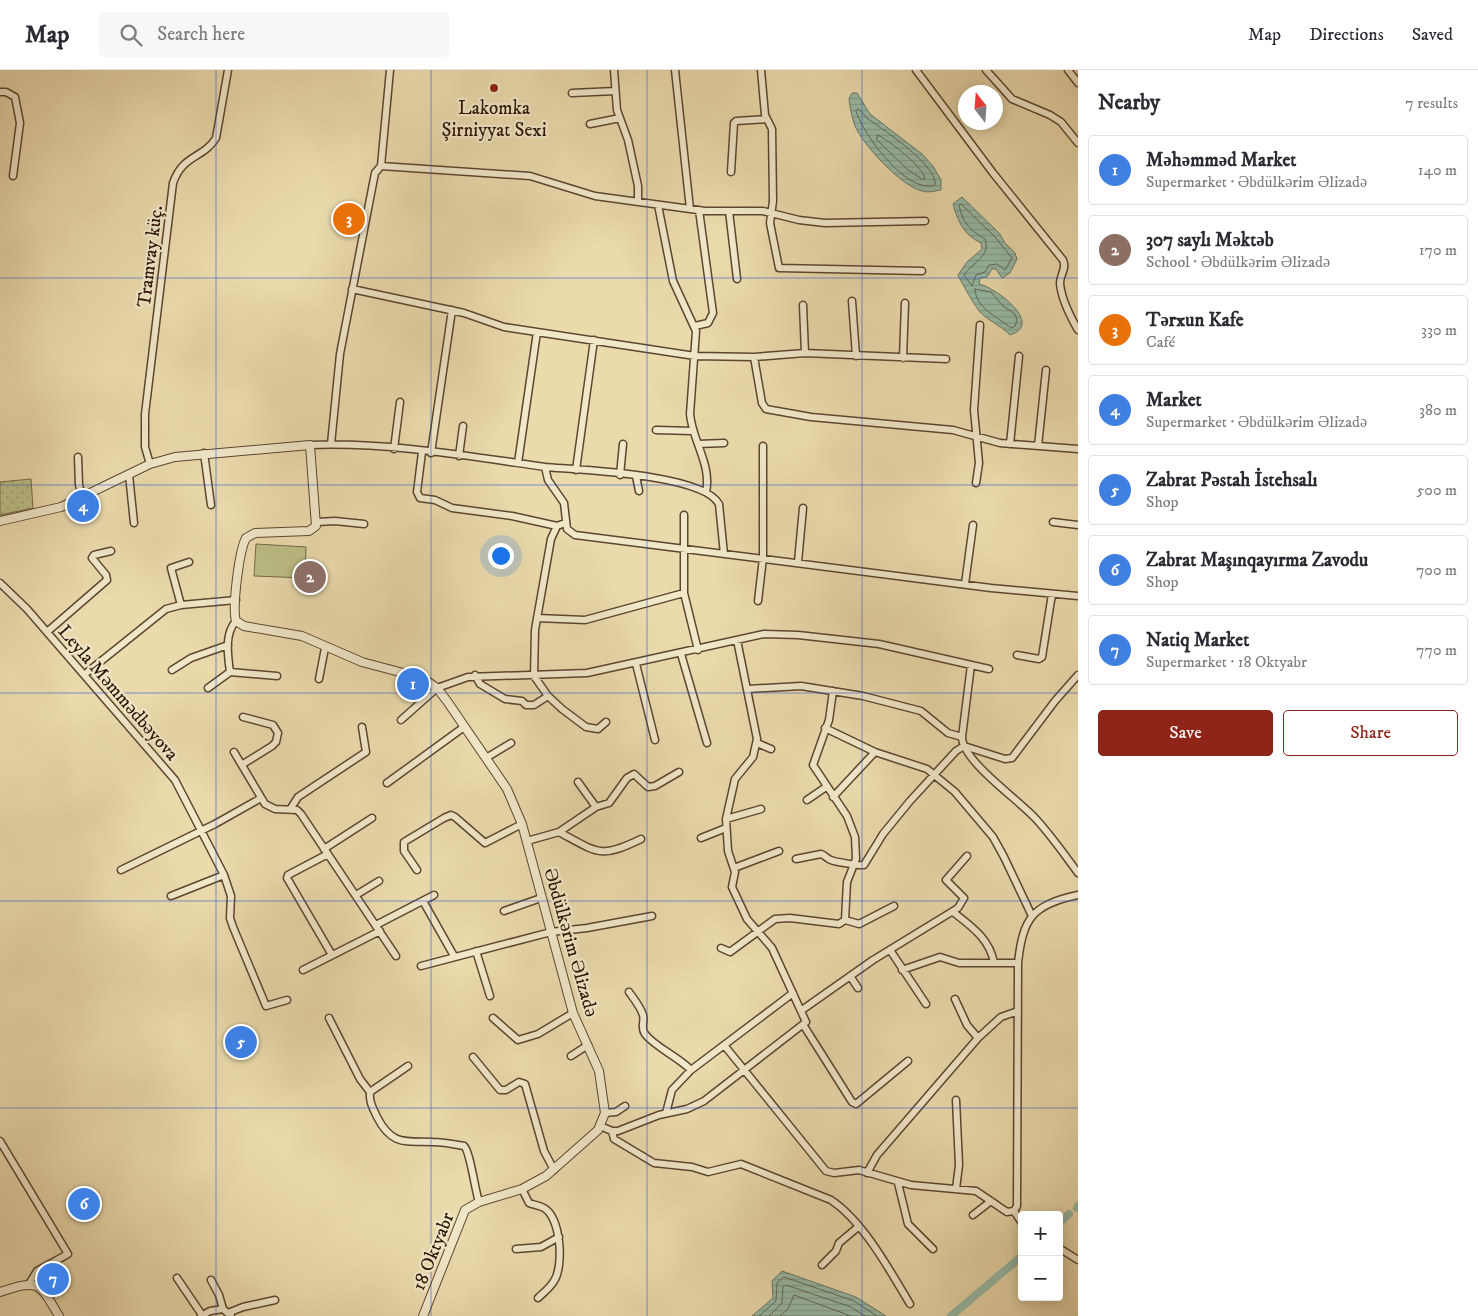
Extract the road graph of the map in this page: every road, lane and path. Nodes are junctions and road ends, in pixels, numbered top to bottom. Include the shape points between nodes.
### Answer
1 (228, 70) edge
2 (390, 70) edge
3 (614, 70) edge
4 (675, 70) edge
5 (760, 70) edge
6 (916, 70) edge
7 (986, 70) edge
8 (1068, 70) edge
9 (1078, 83) edge
10 (616, 91) junction
11 (0, 92) edge
12 (572, 93) dead end
13 (620, 118) junction
14 (766, 119) junction
15 (590, 124) dead end
16 (1078, 142) edge
17 (380, 166) junction
18 (731, 172) dead end
19 (13, 176) dead end
20 (638, 202) junction
21 (658, 205) junction
22 (690, 209) junction
23 (699, 210) junction
24 (729, 211) junction
25 (771, 212) junction
26 (925, 221) dead end
27 (922, 271) dead end
28 (738, 279) dead end
29 (352, 289) junction
30 (852, 301) dead end
31 (905, 303) dead end
32 (803, 305) dead end
33 (452, 310) junction
34 (980, 324) dead end
35 (695, 326) junction
36 (1078, 330) edge
37 (537, 332) junction
38 (594, 340) junction
39 (805, 353) junction
40 (695, 356) junction
41 (754, 356) junction
42 (856, 356) junction
43 (1019, 356) dead end
44 (903, 358) junction
45 (946, 359) dead end
46 (1046, 370) dead end
47 (400, 402) dead end
48 (463, 426) dead end
49 (656, 430) dead end
50 (693, 431) junction
51 (975, 437) junction
52 (724, 443) dead end
53 (331, 444) junction
54 (623, 444) dead end
55 (698, 444) junction
56 (1010, 444) junction
57 (310, 445) junction
58 (763, 446) dead end
59 (1038, 446) junction
60 (394, 449) junction
61 (1078, 449) edge
62 (422, 452) junction
63 (204, 453) junction
64 (431, 453) junction
65 (459, 456) junction
66 (78, 457) dead end
67 (518, 463) junction
68 (150, 464) junction
69 (545, 467) junction
70 (576, 470) junction
71 (129, 475) junction
72 (620, 475) junction
73 (636, 476) junction
74 (976, 483) dead end
75 (639, 491) dead end
76 (706, 492) junction
77 (82, 497) junction
78 (211, 505) dead end
79 (803, 508) dead end
80 (684, 515) dead end
81 (0, 521) edge
82 (134, 522) dead end
83 (317, 522) junction
84 (1054, 522) dead end
85 (565, 523) junction
86 (364, 524) dead end
87 (973, 525) dead end
88 (1078, 525) edge
89 (557, 526) junction
90 (685, 550) junction
91 (111, 551) dead end
92 (724, 554) junction
93 (764, 558) junction
94 (189, 562) dead end
95 (798, 562) junction
96 (0, 583) edge
97 (965, 584) junction
98 (684, 593) junction
99 (1052, 594) junction
100 (1078, 596) edge
101 (236, 600) junction
102 (758, 601) dead end
103 (181, 605) junction
104 (537, 618) junction
105 (236, 621) junction
106 (47, 632) junction
107 (737, 640) junction
108 (228, 645) junction
109 (325, 648) junction
110 (698, 650) junction
111 (681, 654) junction
112 (1017, 655) dead end
113 (636, 664) junction
114 (971, 666) junction
115 (989, 669) dead end
116 (172, 670) dead end
117 (230, 672) junction
118 (85, 674) junction
119 (475, 675) junction
120 (1078, 675) edge
121 (277, 676) dead end
122 (534, 676) junction
123 (319, 679) dead end
124 (208, 688) dead end
125 (437, 688) junction
126 (748, 689) junction
127 (833, 691) junction
128 (548, 696) junction
129 (243, 716) dead end
130 (401, 720) dead end
131 (606, 722) dead end
132 (464, 726) junction
133 (362, 727) dead end
134 (825, 728) junction
135 (962, 737) junction
136 (655, 740) dead end
137 (511, 743) dead end
138 (707, 743) dead end
139 (757, 743) junction
140 (964, 746) junction
141 (771, 749) dead end
142 (234, 752) dead end
143 (875, 752) junction
144 (486, 758) junction
145 (243, 764) junction
146 (680, 772) dead end
147 (935, 773) junction
148 (578, 782) dead end
149 (387, 783) dead end
150 (826, 787) junction
151 (833, 797) junction
152 (261, 798) junction
153 (807, 800) dead end
154 (596, 807) junction
155 (291, 808) junction
156 (761, 809) dead end
157 (372, 818) dead end
158 (726, 819) junction
159 (522, 824) junction
160 (726, 828) junction
161 (202, 831) junction
162 (559, 832) junction
163 (701, 838) dead end
164 (641, 839) dead end
165 (527, 840) junction
166 (779, 851) dead end
167 (326, 852) junction
168 (967, 856) dead end
169 (796, 859) dead end
170 (854, 865) junction
171 (734, 868) junction
172 (121, 870) dead end
173 (416, 870) dead end
174 (1078, 873) edge
175 (224, 875) junction
176 (379, 881) dead end
177 (356, 895) junction
178 (434, 895) dead end
179 (1078, 895) edge
180 (172, 896) dead end
181 (541, 898) junction
182 (423, 901) junction
183 (894, 906) dead end
184 (504, 911) dead end
185 (953, 912) junction
186 (652, 916) dead end
187 (1032, 916) junction
188 (845, 920) junction
189 (378, 928) junction
190 (550, 932) junction
191 (759, 932) junction
192 (721, 948) dead end
193 (890, 950) junction
194 (476, 951) junction
195 (332, 955) junction
196 (396, 956) dead end
197 (454, 956) junction
198 (994, 963) junction
199 (1018, 964) junction
200 (421, 966) dead end
201 (303, 970) dead end
202 (902, 970) junction
203 (850, 976) junction
204 (858, 988) dead end
205 (629, 992) dead end
206 (792, 993) junction
207 (490, 996) dead end
208 (954, 999) dead end
209 (287, 1000) dead end
210 (926, 1004) dead end
211 (802, 1010) junction
212 (1018, 1011) junction
213 (573, 1014) junction
214 (329, 1018) dead end
215 (493, 1018) dead end
216 (804, 1026) junction
217 (978, 1038) junction
218 (588, 1045) junction
219 (724, 1046) junction
220 (571, 1056) dead end
221 (473, 1057) dead end
222 (908, 1061) dead end
223 (408, 1066) dead end
224 (691, 1070) junction
225 (745, 1071) junction
226 (370, 1092) junction
227 (956, 1100) dead end
228 (625, 1106) dead end
229 (605, 1113) junction
230 (666, 1113) junction
231 (600, 1126) junction
232 (612, 1131) junction
233 (0, 1141) edge
234 (554, 1170) junction
235 (867, 1173) junction
236 (898, 1183) junction
237 (956, 1189) junction
238 (522, 1190) junction
239 (991, 1201) junction
240 (479, 1202) junction
241 (1014, 1211) junction
242 (973, 1214) dead end
243 (1018, 1218) edge
244 (858, 1227) junction
245 (559, 1237) junction
246 (516, 1249) dead end
247 (933, 1249) dead end
248 (1063, 1251) edge
249 (1078, 1260) edge
250 (822, 1265) dead end
251 (177, 1278) dead end
252 (211, 1280) dead end
253 (29, 1284) junction
254 (0, 1292) edge
255 (538, 1298) dead end
256 (275, 1300) dead end
257 (910, 1304) dead end
258 (227, 1313) edge
259 (59, 1316) edge
260 (202, 1316) edge
261 (423, 1316) edge

1 - 68 street, Tramvay küç. via 216,138 210,147 181,166 173,183 145,414 145,447
2 - 17 street
3 - 10 street
4 - 22 street
5 - 14 street
6 - 36 street via 1063,260 1065,269 1060,285
7 - 16 street via 1012,99 1062,122
8 - 9 street
10 - 12 street
10 - 13 street
11 - 19 street via 15,97 20,113
13 - 15 street
13 - 20 street via 630,148
14 - 18 street via 734,123
14 - 25 street via 772,128
17 - 20 street via 530,176 595,196
17 - 29 street via 374,173
20 - 21 street
21 - 22 street
21 - 35 street via 673,280 679,299
22 - 23 street
23 - 24 street
23 - 35 street via 714,313 708,322
24 - 25 street
24 - 28 street
25 - 26 street via 782,217 826,223
25 - 27 street via 771,231 779,268
29 - 33 street
29 - 53 street via 339,361
30 - 42 street
31 - 44 street
32 - 39 street
33 - 37 street via 504,327
33 - 64 street
34 - 51 street
35 - 40 street
37 - 38 street
37 - 67 street
38 - 40 street
38 - 70 street
39 - 41 street
39 - 42 street
40 - 41 street
40 - 50 street via 690,414
41 - 51 street via 766,410 953,430
42 - 44 street
43 - 56 street
44 - 45 street
46 - 59 street
47 - 60 street
48 - 65 street
49 - 50 street
50 - 55 street
51 - 56 street
51 - 74 street via 979,463
52 - 55 street
53 - 57 street
53 - 60 street
54 - 72 street
55 - 76 street via 707,479
56 - 59 street
57 - 63 street
57 - 83 street
58 - 93 street
59 - 61 street
60 - 62 street
62 - 64 street
62 - 89 street via 416,492 420,498 435,500 452,508
63 - 68 street via 175,456
63 - 78 street
64 - 65 street
65 - 67 street
66 - 77 street
67 - 69 street
68 - 71 street
69 - 70 street
69 - 85 street via 548,480 564,503
70 - 72 street
71 - 77 street
71 - 82 street
72 - 73 street
73 - 75 street
73 - 76 street via 666,479
76 - 92 street via 719,504
77 - 81 street via 53,509
79 - 95 street
80 - 90 street
83 - 86 street
83 - 101 street via 309,531 255,534 246,538
84 - 88 street
85 - 89 street
85 - 90 street via 575,535
87 - 97 street
89 - 104 street via 551,538
90 - 92 street
90 - 98 street
91 - 106 street via 92,558 107,580
92 - 93 street
93 - 95 street
93 - 102 street
94 - 103 street via 171,568
95 - 97 street
96 - 106 street, Leyla Məmmədbəyova
97 - 99 street
98 - 104 street via 585,620
98 - 110 street
99 - 100 street
99 - 112 street via 1042,657
101 - 103 street
101 - 105 street
103 - 118 street via 156,615
104 - 122 street
105 - 108 street via 230,629
105 - 109 street, Əbdülkərim Əlizadə via 244,626 302,636
106 - 118 street, Leyla Məmmədbəyova
107 - 110 street
107 - 114 street via 764,634 798,635 879,644
107 - 126 street
108 - 116 street via 191,658
108 - 117 street
109 - 123 street
109 - 125 street, Əbdülkərim Əlizadə via 371,665 422,678
110 - 111 street
111 - 113 street
111 - 138 street
113 - 122 street via 587,673
113 - 136 street
114 - 115 street
114 - 135 street
117 - 121 street
117 - 124 street
118 - 161 street, Leyla Məmmədbəyova via 168,770
119 - 122 street
119 - 125 street
119 - 128 street via 480,684 505,699 534,706
120 - 140 street via 1012,758 1005,759
122 - 128 street
125 - 130 street
125 - 132 street, Əbdülkərim Əlizadə
126 - 127 street via 790,686
126 - 139 street
127 - 134 street
127 - 135 street via 921,710 948,733
128 - 131 street via 586,727 598,729
129 - 145 street via 273,725 278,733 272,746
132 - 144 street, Əbdülkərim Əlizadə
132 - 149 street
133 - 155 street via 366,752 298,797
134 - 143 street
134 - 150 street via 813,765
135 - 140 street
137 - 144 street
139 - 141 street
139 - 158 street via 753,757 735,779
140 - 147 street
140 - 174 street via 982,768 1036,819
142 - 145 street
143 - 147 street
143 - 151 street
144 - 159 street, Əbdülkərim Əlizadə via 511,796
145 - 152 street
146 - 154 street via 648,787 634,774 627,778 609,803
147 - 170 street via 883,834 868,861 860,866
147 - 187 street via 975,812 993,837
148 - 154 street
150 - 151 street
150 - 153 street
151 - 170 street via 847,816 855,837
152 - 155 street via 269,807
152 - 161 street
154 - 162 street
155 - 167 street via 301,814
156 - 158 street
157 - 167 street
158 - 160 street
159 - 165 street, Əbdülkərim Əlizadə
159 - 173 street via 484,843 456,817 444,818 404,842 404,850
160 - 163 street
160 - 171 street via 728,851
161 - 172 street
161 - 175 street, Leyla Məmmədbəyova
162 - 164 street via 580,844 607,853
162 - 165 street
165 - 181 street, Əbdülkərim Əlizadə
166 - 171 street
167 - 177 street
167 - 195 street via 287,878
168 - 185 street via 946,880 964,898
169 - 170 street via 821,854 830,860
170 - 188 street via 846,882
171 - 191 street via 734,892 747,920
175 - 180 street
175 - 209 street, Leyla Məmmədbəyova via 231,896 230,918 266,1006
176 - 177 street
177 - 189 street
178 - 182 street
179 - 187 street via 1052,902
181 - 184 street
181 - 190 street, Əbdülkərim Əlizadə
182 - 189 street
182 - 197 street
183 - 188 street via 859,924
185 - 193 street
185 - 198 street via 983,937
186 - 190 street
187 - 199 street via 1023,929
188 - 191 street via 839,924 782,918
189 - 195 street
189 - 196 street
190 - 194 street
190 - 213 street, Əbdülkərim Əlizadə
191 - 192 street via 730,952
191 - 206 street via 772,948
193 - 202 street
193 - 203 street
194 - 197 street
194 - 207 street
195 - 201 street
197 - 200 street
198 - 199 street
198 - 202 street via 954,962 940,957
199 - 212 street
202 - 210 street
203 - 204 street
203 - 211 street
205 - 224 street via 644,1019 644,1033
206 - 211 street
206 - 219 street
208 - 217 street via 967,1025
211 - 216 street via 806,1018
212 - 217 street via 1001,1017
212 - 241 street via 1017,1206
213 - 215 street via 538,1034 518,1040
213 - 218 street, Əbdülkərim Əlizadə
214 - 226 street
216 - 222 street via 856,1104
216 - 225 street
217 - 235 street via 878,1155
218 - 220 street
218 - 229 street, Əbdülkərim Əlizadə via 599,1071
219 - 224 street
219 - 225 street
221 - 234 street via 500,1090 519,1082 525,1084 544,1151
223 - 226 street
224 - 230 street via 672,1090
225 - 230 street via 704,1101 680,1112
225 - 235 street via 826,1171
226 - 240 street via 369,1100 378,1119 399,1141 434,1142 467,1148
227 - 237 street via 959,1165
228 - 229 street via 616,1112
229 - 231 street, Əbdülkərim Əlizadə
230 - 232 street
231 - 232 street
231 - 234 street, 18 Oktyabr
232 - 244 street via 614,1139 654,1162 708,1172 741,1164 792,1183 837,1204
233 - 253 street via 68,1254 37,1271
234 - 238 street, 18 Oktyabr
235 - 236 street
236 - 237 street
236 - 247 street via 908,1224
237 - 239 street via 976,1191
238 - 240 street, 18 Oktyabr
238 - 245 street via 529,1203 546,1210
239 - 241 street via 1007,1212
239 - 242 street
240 - 261 street, 18 Oktyabr via 465,1210 461,1218
241 - 243 street
244 - 250 street via 839,1243 836,1251
244 - 257 street
245 - 246 street via 541,1248
245 - 255 street via 560,1255 554,1283
248 - 249 street
251 - 260 street
252 - 258 street
253 - 254 street
253 - 259 street via 40,1287
256 - 258 street
258 - 260 street via 210,1311

